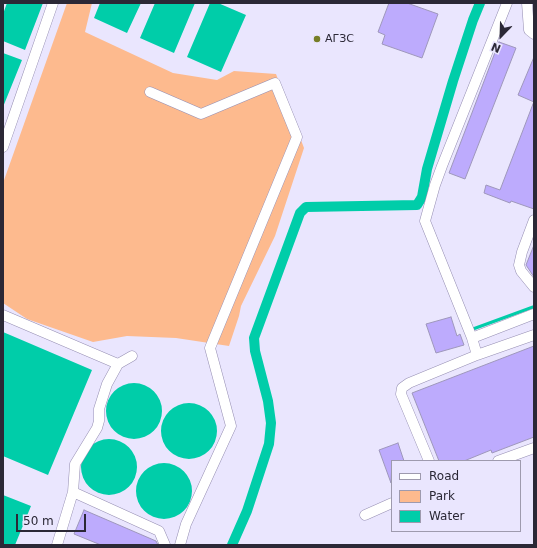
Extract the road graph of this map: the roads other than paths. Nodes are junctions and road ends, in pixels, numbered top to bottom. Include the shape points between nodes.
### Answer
1 (53, 3) edge
2 (507, 3) edge
3 (527, 3) edge
4 (534, 34) edge
5 (150, 92) dead end
6 (3, 147) edge
7 (534, 220) edge
8 (534, 287) edge
9 (534, 314) edge
10 (3, 315) edge
11 (534, 335) edge
12 (472, 338) junction
13 (477, 355) junction
14 (132, 356) dead end
15 (118, 364) junction
16 (534, 448) edge
17 (429, 460) edge
18 (501, 460) edge
19 (73, 492) junction
20 (391, 503) edge
21 (365, 515) dead end
22 (58, 545) edge
23 (165, 545) edge
24 (180, 545) edge

1 - 6 lane
2 - 12 lane via 442,166 425,216
3 - 4 lane via 529,30
5 - 24 lane via 201,114 275,83 297,137 210,348 231,426 186,524
7 - 8 lane via 519,265 521,272
9 - 12 lane
10 - 15 lane
11 - 13 lane
12 - 13 lane
13 - 17 lane via 402,388 401,394
14 - 15 lane
15 - 19 lane via 107,384 99,409 97,428 75,464
16 - 18 lane
19 - 22 lane
19 - 23 lane via 159,531
20 - 21 lane

